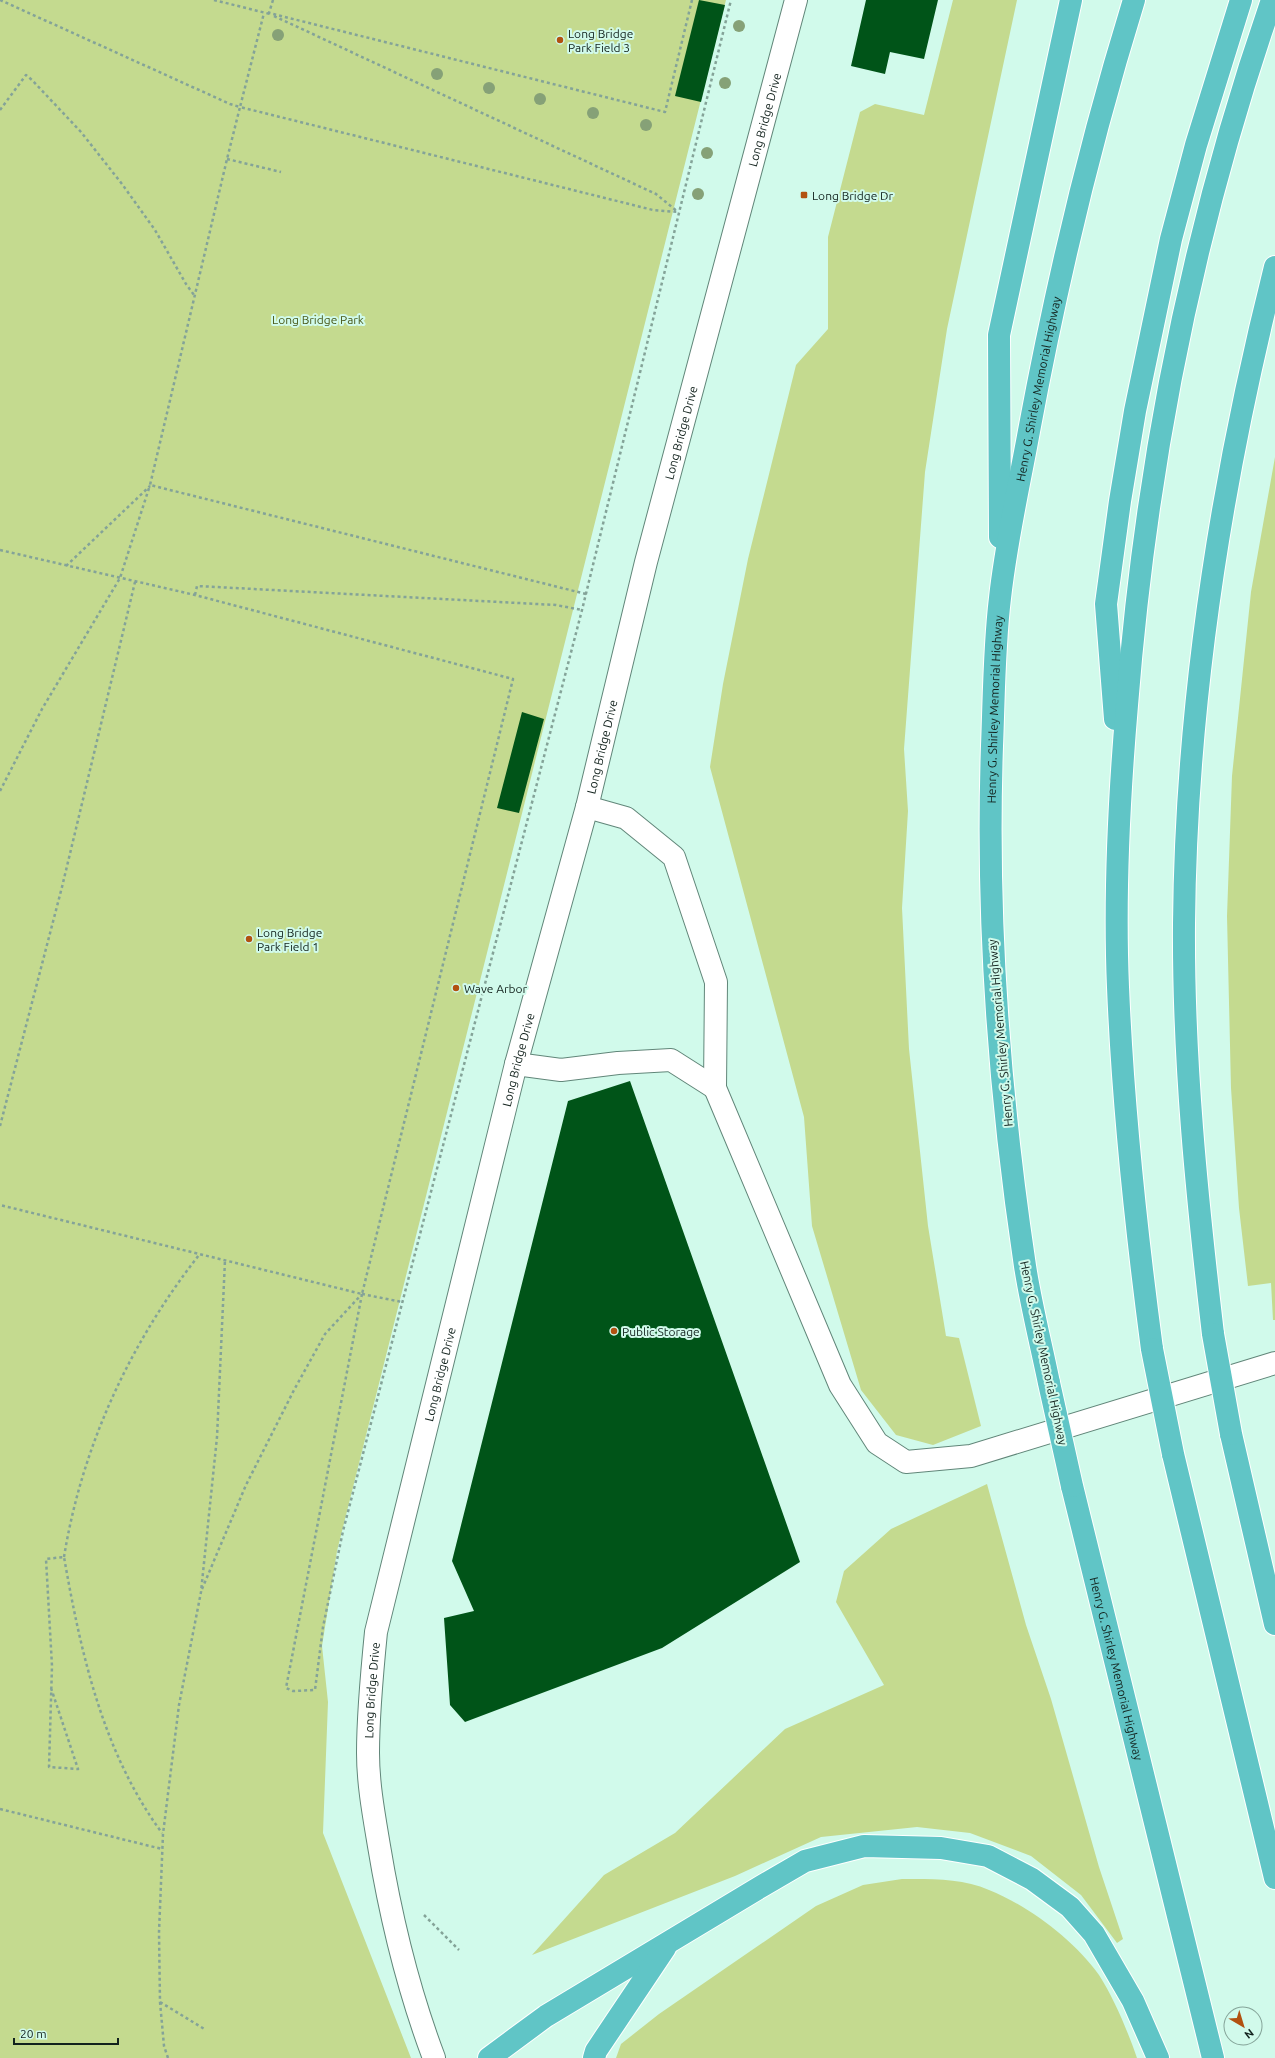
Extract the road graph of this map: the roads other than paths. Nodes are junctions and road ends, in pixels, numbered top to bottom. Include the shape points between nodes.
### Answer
1 (796, 0) edge
2 (1071, 0) edge
3 (1134, 0) edge
4 (1241, 0) edge
5 (1272, 0) edge
6 (1275, 267) edge
7 (1000, 597) junction
8 (1120, 790) junction
9 (587, 807) junction
10 (516, 1064) junction
11 (715, 1088) junction
12 (1275, 1363) edge
13 (1275, 1624) edge
14 (1275, 1878) edge
15 (668, 1944) junction
16 (434, 2058) edge
17 (489, 2058) edge
18 (594, 2058) edge
19 (1158, 2058) edge
20 (1213, 2058) edge

1 - 9 street, Long Bridge Drive via 646,562
2 - 7 highway via 999,335
3 - 7 highway, Henry G. Shirley Memorial Highway via 1080,192 1059,282
4 - 8 highway via 1196,145 1171,239 1135,411 1120,501 1106,604
5 - 8 highway via 1231,127 1210,206 1163,411 1135,599
6 - 13 highway, bridge via 1257,339 1218,531 1195,727 1184,924 1191,1120 1213,1334 1231,1434
7 - 20 highway, Henry G. Shirley Memorial Highway, bridge via 990,793 990,887 994,985 1026,1269 1072,1486
8 - 14 highway, bridge via 1118,984 1140,1265 1152,1349 1173,1454
9 - 10 street, Long Bridge Drive
9 - 11 street via 626,818 674,857 716,982
10 - 11 street via 561,1070 618,1062 671,1060
10 - 16 street, Long Bridge Drive via 376,1632 370,1692 368,1754 371,1799 386,1892 409,1987
11 - 12 street via 840,1385 877,1443 906,1462 971,1456
15 - 17 highway via 546,2016
15 - 18 highway via 596,2051
15 - 19 highway via 805,1862 864,1846 941,1848 988,1856 1032,1879 1070,1907 1094,1934 1133,2001

